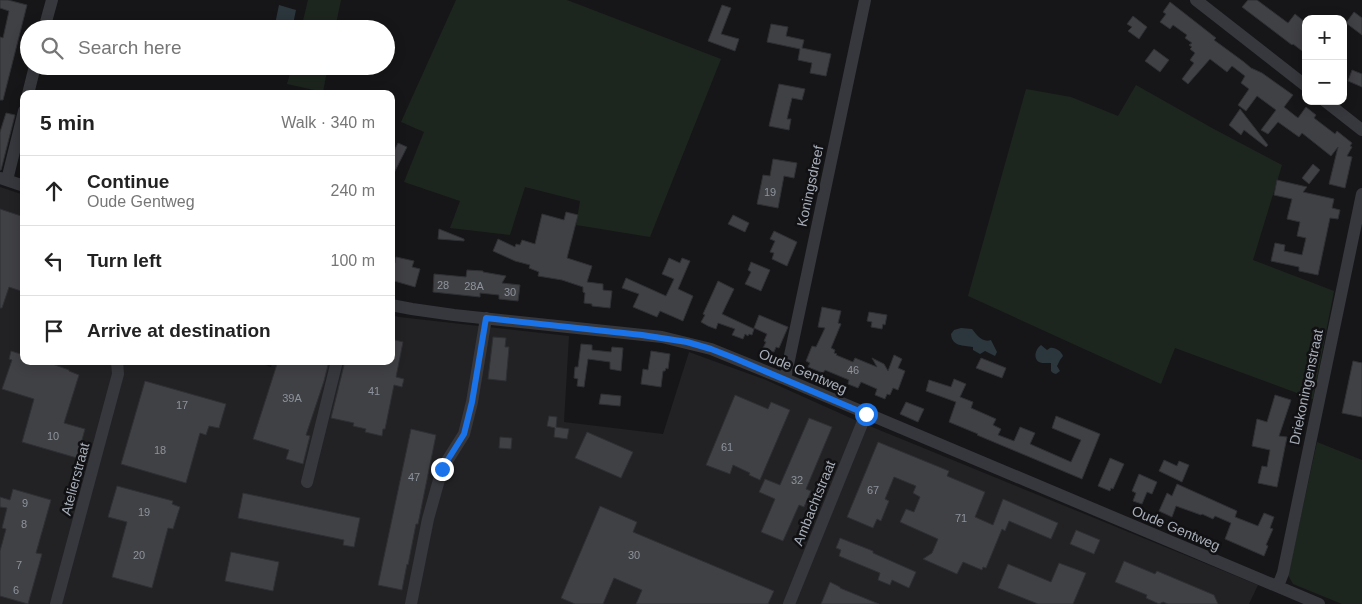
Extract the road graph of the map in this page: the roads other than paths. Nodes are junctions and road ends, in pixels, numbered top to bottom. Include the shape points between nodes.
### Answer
1 (52, 0) edge
2 (865, 0) edge
3 (1196, 0) edge
4 (46, 20) edge
5 (33, 75) edge
6 (1302, 83) edge
7 (29, 90) edge
8 (1330, 105) edge
9 (20, 124) edge
10 (1362, 130) edge
11 (3, 179) edge
12 (20, 185) edge
13 (1362, 194) edge
14 (395, 306) edge
15 (486, 318) junction
16 (118, 365) edge
17 (335, 365) edge
18 (785, 379) junction
19 (866, 414) junction
20 (307, 482) dead end
21 (1278, 586) junction
22 (56, 604) edge
23 (411, 604) edge
24 (789, 604) edge
25 (1320, 604) edge

1 - 4 street
2 - 18 street, Koningsdreef
3 - 6 street
5 - 7 street
8 - 10 street
9 - 11 street
11 - 12 street
13 - 21 street, Driekoningenstraat
14 - 15 street, Oude Gentweg
15 - 18 street, Oude Gentweg via 687,342
15 - 23 street via 464,434 442,469
16 - 22 street, Atelierstraat via 116,384
17 - 20 street
18 - 19 street, Oude Gentweg
19 - 21 street, Oude Gentweg
19 - 24 street, Ambachtstraat
21 - 25 street, Oude Gentweg

